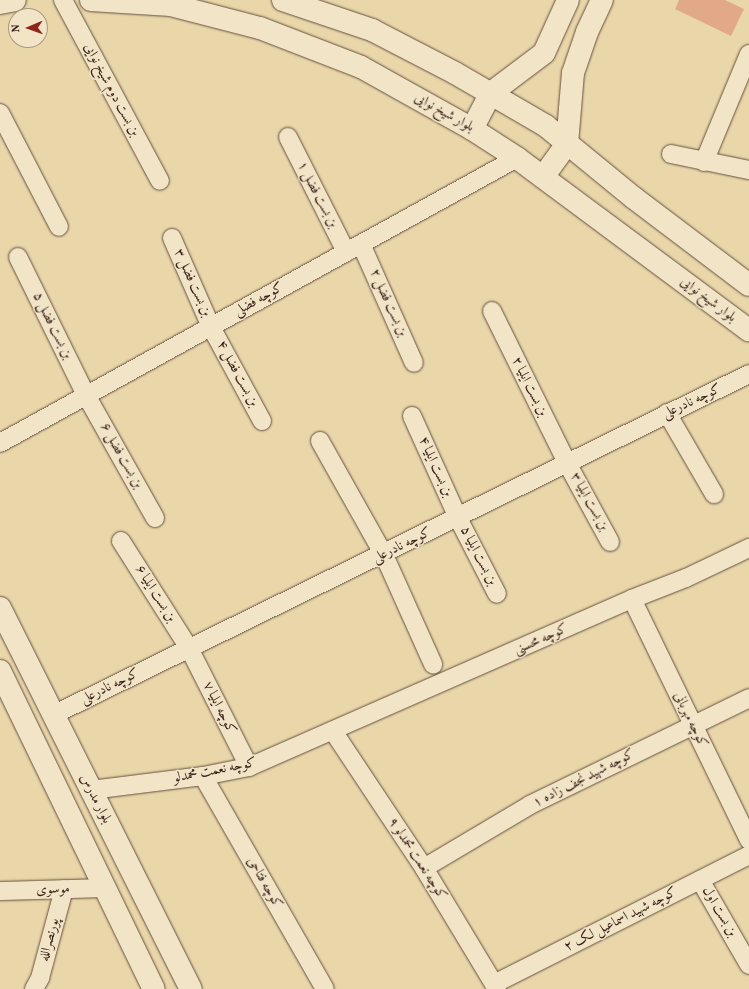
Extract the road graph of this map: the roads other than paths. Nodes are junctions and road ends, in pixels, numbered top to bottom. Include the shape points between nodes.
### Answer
1 (15, 0) edge
2 (64, 0) edge
3 (91, 0) edge
4 (283, 0) edge
5 (568, 0) edge
6 (602, 0) edge
7 (0, 3) edge
8 (749, 54) edge
9 (491, 93) junction
10 (0, 114) edge
11 (472, 129) junction
12 (288, 137) dead end
13 (567, 144) junction
14 (670, 154) dead end
15 (517, 158) junction
16 (704, 162) junction
17 (749, 170) edge
18 (543, 177) junction
19 (160, 181) dead end
20 (59, 227) dead end
21 (172, 238) dead end
22 (361, 244) junction
23 (346, 252) junction
24 (18, 257) dead end
25 (749, 285) edge
26 (492, 311) dead end
27 (211, 327) junction
28 (749, 330) edge
29 (414, 363) dead end
30 (749, 374) edge
31 (86, 395) junction
32 (667, 413) junction
33 (412, 416) dead end
34 (262, 421) dead end
35 (320, 441) dead end
36 (0, 443) edge
37 (567, 463) junction
38 (714, 494) dead end
39 (155, 518) dead end
40 (458, 518) junction
41 (121, 540) dead end
42 (610, 542) dead end
43 (749, 548) edge
44 (384, 555) junction
45 (497, 594) dead end
46 (632, 599) junction
47 (0, 608) edge
48 (189, 648) junction
49 (433, 664) dead end
50 (0, 671) edge
51 (749, 698) edge
52 (53, 715) junction
53 (692, 725) junction
54 (333, 731) junction
55 (249, 767) junction
56 (203, 776) junction
57 (91, 790) junction
58 (749, 840) edge
59 (749, 855) edge
60 (424, 868) junction
61 (700, 880) junction
62 (105, 888) junction
63 (64, 889) junction
64 (0, 891) edge
65 (749, 965) edge
66 (495, 987) edge
67 (34, 989) edge
68 (154, 989) edge
69 (191, 989) edge
70 (325, 989) edge

1 - 7 main road
2 - 19 street, بن بست دوم شیخ نوایی
3 - 11 main road, بلوار شیخ نوایی via 171,5 260,28 361,67
4 - 9 main road via 372,30
5 - 9 main road via 544,53
6 - 13 main road via 573,73
8 - 16 street
9 - 11 main road
9 - 13 main road via 546,126
10 - 20 street
11 - 15 main road, بلوار شیخ نوایی
12 - 23 street, بن بست فضل ۱
13 - 18 main road
13 - 25 main road
14 - 16 street
15 - 18 main road, بلوار شیخ نوایی
15 - 22 street, کوچه فضلی
16 - 17 street
18 - 28 main road, بلوار شیخ نوایی
21 - 27 street, ۳ بن بست فضل
22 - 23 street, کوچه فضلی
22 - 29 street, ۲ بن بست فضل
23 - 27 street, کوچه فضلی
24 - 31 street, ۵ بن بست فضل
26 - 37 street, بن بست ایلیا ۲
27 - 31 street, کوچه فضلی
27 - 34 street, ۴ بن بست فضل
30 - 32 street, کوچه نادرعلی
31 - 36 street, کوچه فضلی
31 - 39 street, ۶ بن بست فضل
32 - 37 street, کوچه نادرعلی
32 - 38 street
33 - 40 street, ۴ بن بست ایلیا
35 - 44 street
37 - 40 street, کوچه نادرعلی
37 - 42 street, ۳ بن بست ایلیا
40 - 44 street, کوچه نادرعلی
40 - 45 street, ۵ بن بست ایلیا
41 - 48 street, ۶ بن بست ایلیا
43 - 46 street, کوچه محسنی via 686,578
44 - 48 street, کوچه نادرعلی
44 - 49 street
46 - 53 street, کوچه مهربانی
46 - 54 street, کوچه محسنی
47 - 52 main road, بلوار مدرس
48 - 52 street, کوچه نادرعلی
48 - 55 street, ۷ کوچه ایلیا
50 - 62 main road, بلوار مدرس
51 - 53 street, کوچه شهید نجف زاده ۱
52 - 57 main road, بلوار مدرس
53 - 58 street, کوچه مهربانی
53 - 60 street, کوچه شهید نجف زاده ۱ via 530,805
54 - 55 street, کوچه نعمت محمدلو
54 - 60 street, کوچه نعمت محمدلو ۹
55 - 56 street, کوچه نعمت محمدلو
56 - 57 street, کوچه نعمت محمدلو
56 - 70 street, کوچه فتاحی
57 - 69 main road, بلوار مدرس
59 - 61 street, کوچه شهید اسماعیل لک ۲
60 - 66 street, کوچه نعمت محمدلو ۹
61 - 65 street, بن بست اول
61 - 66 street, کوچه شهید اسماعیل لک ۲
62 - 63 street, موسوی
62 - 68 main road, بلوار مدرس
63 - 64 street, موسوی
63 - 67 street, پورنصرالله via 40,978

